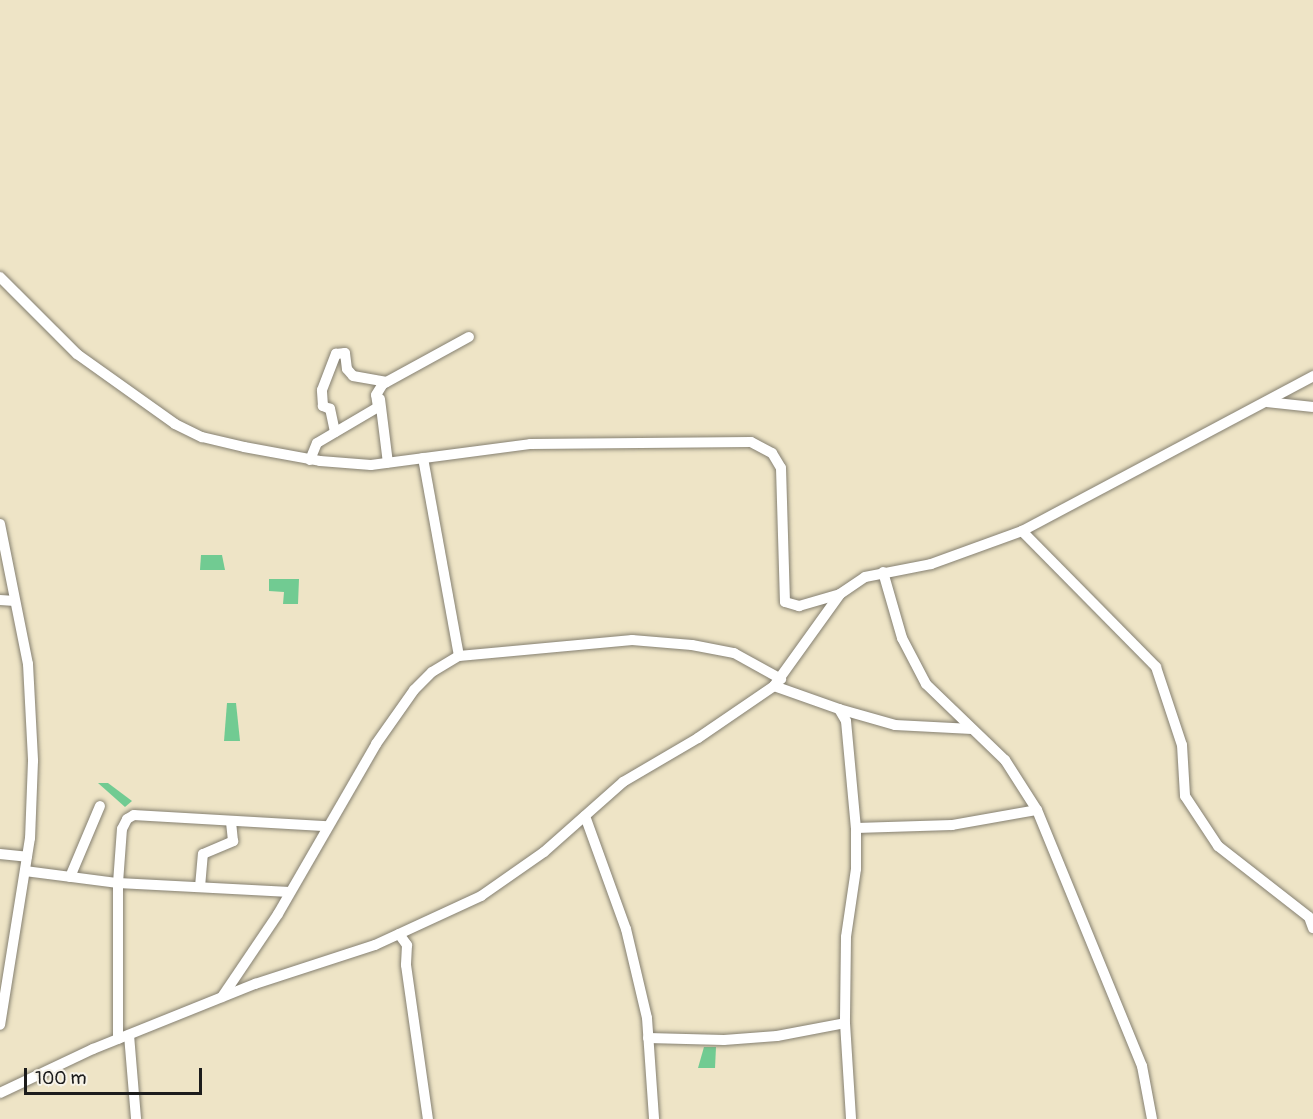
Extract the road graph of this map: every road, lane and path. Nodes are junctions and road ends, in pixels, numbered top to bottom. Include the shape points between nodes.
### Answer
1 (0, 277) edge
2 (469, 337) dead end
3 (1313, 376) edge
4 (383, 386) junction
5 (1267, 402) junction
6 (1313, 407) edge
7 (335, 432) junction
8 (423, 458) junction
9 (310, 460) junction
10 (388, 463) junction
11 (0, 524) edge
12 (1022, 531) junction
13 (883, 572) junction
14 (840, 594) junction
15 (0, 600) edge
16 (15, 601) junction
17 (459, 656) junction
18 (777, 683) junction
19 (839, 709) junction
20 (972, 729) junction
21 (100, 806) dead end
22 (1037, 810) junction
23 (585, 816) junction
24 (231, 821) junction
25 (327, 826) junction
26 (856, 828) junction
27 (0, 854) edge
28 (27, 857) junction
29 (25, 871) junction
30 (70, 877) junction
31 (118, 883) junction
32 (200, 887) junction
33 (290, 892) junction
34 (1313, 928) edge
35 (399, 934) junction
36 (222, 998) junction
37 (845, 1023) junction
38 (0, 1025) edge
39 (124, 1037) junction
40 (648, 1038) junction
41 (0, 1093) edge
42 (136, 1119) edge
43 (429, 1119) edge
44 (654, 1119) edge
45 (851, 1119) edge
46 (1152, 1119) edge

1 - 9 street via 78,354 175,424 202,437
2 - 4 street
3 - 5 street
4 - 7 street via 378,407
4 - 7 street via 353,376 347,369 345,353 336,354 322,390 323,406 330,409
4 - 10 street
5 - 6 street
5 - 12 street
7 - 9 street via 317,443
8 - 10 street
8 - 14 street via 530,444 751,442 772,453 781,468 784,602 798,606
8 - 17 street
9 - 10 street
11 - 16 street
12 - 13 street via 931,564
12 - 34 street via 1156,667 1182,745 1185,796 1218,846 1309,916
13 - 14 street via 865,577
13 - 20 street via 902,638 926,684
14 - 18 street
15 - 16 street
16 - 28 street via 27,664 33,761
17 - 18 street via 632,640 662,642 734,653
17 - 25 street via 432,672 414,690
18 - 19 street
18 - 23 street via 698,738 623,782
19 - 20 street via 906,727
19 - 26 street via 846,721
20 - 22 street via 1005,760
21 - 30 street
22 - 26 street via 952,825
22 - 46 street via 1142,1066
23 - 35 street via 544,852 481,896
23 - 40 street via 626,929
24 - 25 street
24 - 31 street via 134,815 122,829
24 - 32 street via 233,841 203,854
25 - 33 street
26 - 37 street via 856,869 846,937
27 - 28 street
28 - 29 street
29 - 30 street
29 - 38 street
30 - 31 street
31 - 32 street
31 - 39 street
32 - 33 street
33 - 36 street
35 - 36 street
35 - 43 street via 407,945 407,976
36 - 39 street
37 - 40 street via 766,1037
37 - 45 street
39 - 41 street
39 - 42 street
40 - 44 street

